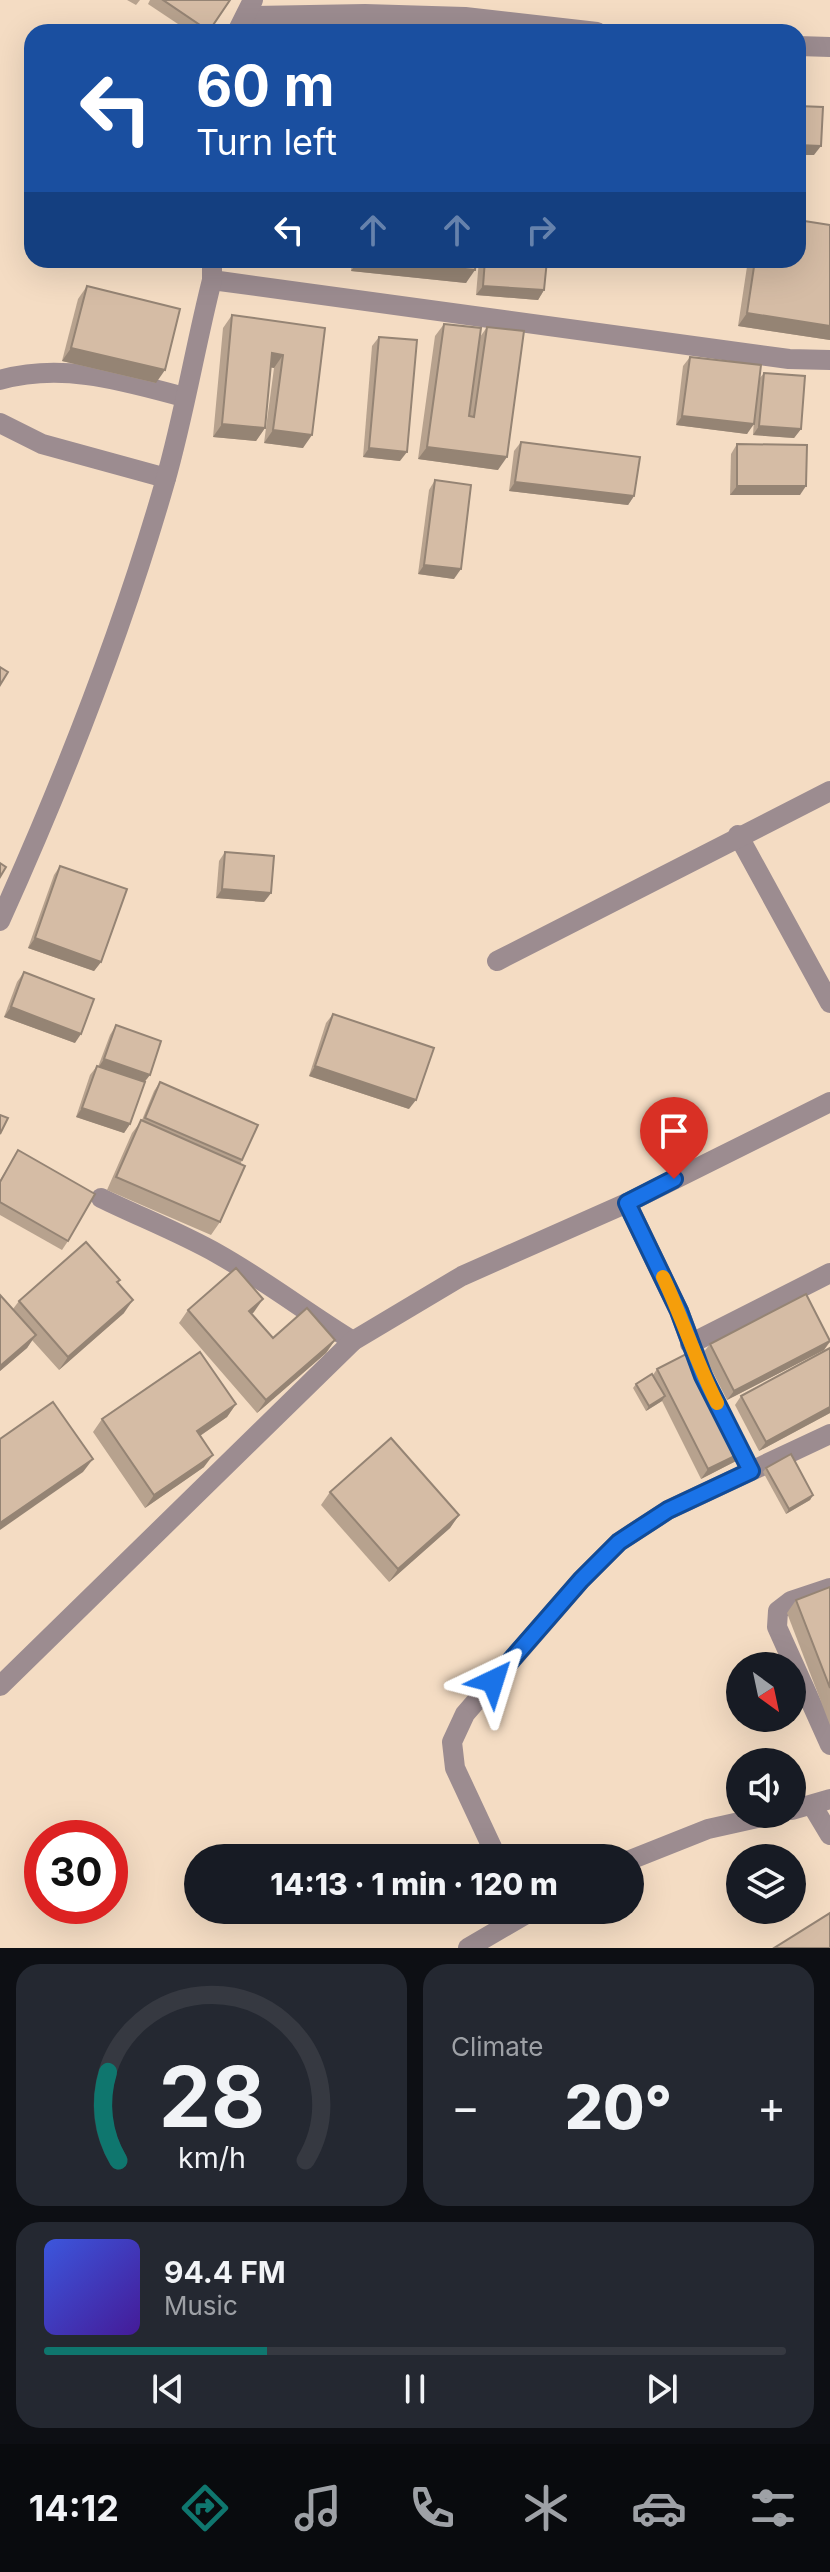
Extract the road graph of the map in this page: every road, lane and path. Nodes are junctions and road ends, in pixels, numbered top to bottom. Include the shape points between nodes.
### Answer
1 (246, 16) edge
2 (527, 24) edge
3 (806, 46) edge
4 (830, 47) edge
5 (212, 270) edge
6 (830, 360) edge
7 (0, 380) edge
8 (184, 397) junction
9 (0, 423) edge
10 (166, 478) junction
11 (830, 791) edge
12 (738, 835) junction
13 (0, 921) edge
14 (497, 961) dead end
15 (830, 1003) edge
16 (830, 1102) edge
17 (101, 1198) dead end
18 (627, 1203) junction
19 (830, 1273) edge
20 (353, 1341) junction
21 (690, 1344) junction
22 (714, 1399) edge
23 (830, 1434) edge
24 (830, 1588) edge
25 (0, 1686) edge
26 (830, 1745) edge
27 (811, 1805) edge
28 (726, 1825) edge
29 (830, 1835) edge
30 (490, 1844) edge
31 (644, 1854) edge
32 (506, 1924) edge
33 (468, 1948) edge

1 - 2 street via 365,14
3 - 4 street
5 - 6 street via 789,359
5 - 8 street
7 - 8 street via 69,373
8 - 10 street
9 - 10 street via 42,444
10 - 13 street via 139,570 54,801
11 - 12 street
12 - 14 street
12 - 15 street
16 - 18 street
17 - 20 street via 217,1253
18 - 20 street via 462,1276
18 - 21 street
19 - 21 street
20 - 25 street
21 - 22 street
23 - 30 street via 748,1465 619,1542 465,1714 452,1742 455,1768
24 - 26 street via 791,1601 778,1611 777,1627
27 - 29 street
28 - 31 street
32 - 33 street

